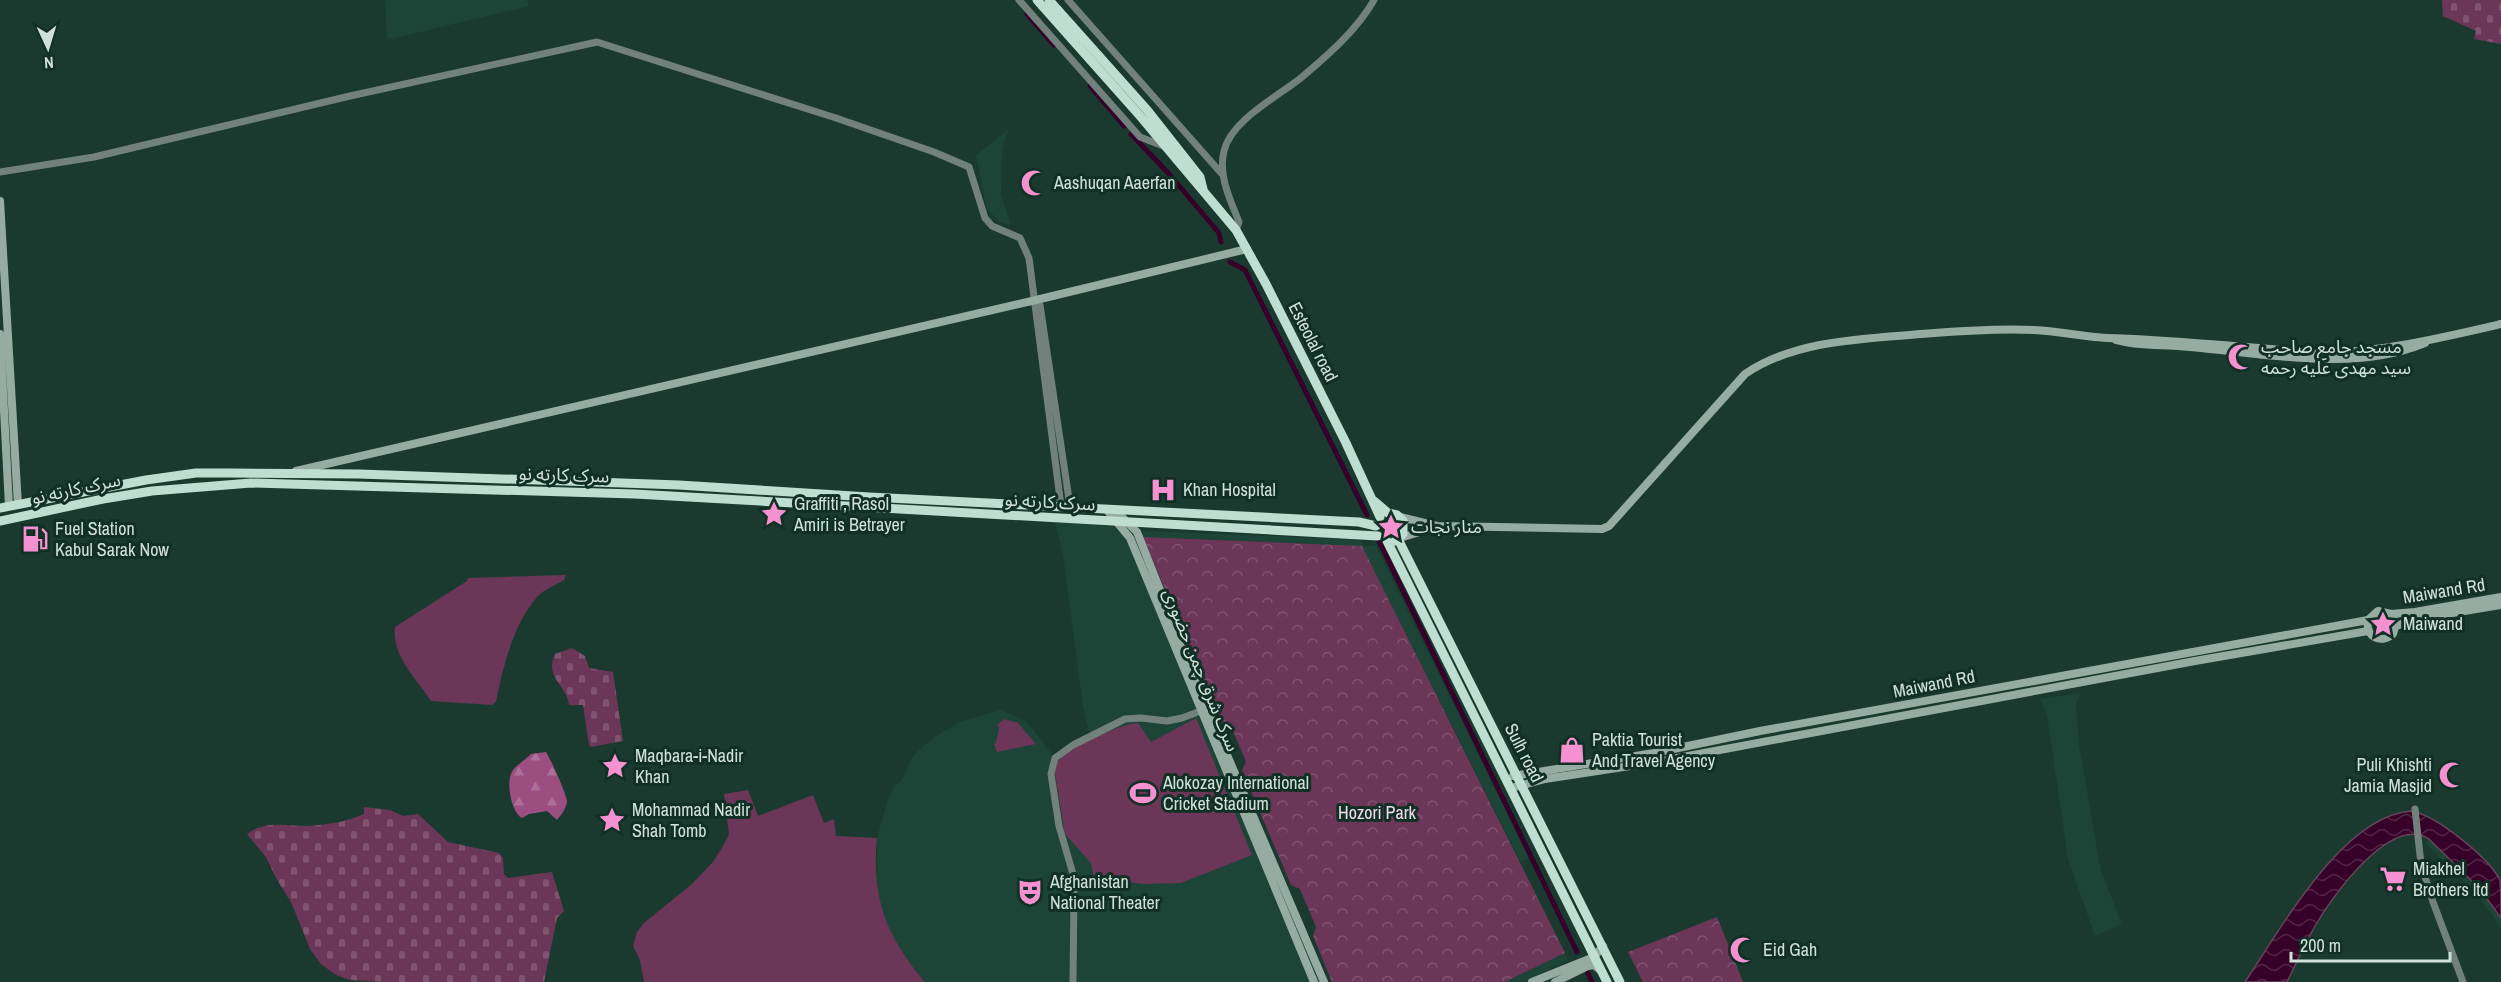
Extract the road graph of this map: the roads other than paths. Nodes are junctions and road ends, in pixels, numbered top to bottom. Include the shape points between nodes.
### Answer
1 (1019, 0) edge
2 (1036, 0) edge
3 (1049, 0) edge
4 (1068, 0) edge
5 (1374, 0) edge
6 (1166, 147) junction
7 (0, 172) edge
8 (1222, 174) junction
9 (1203, 189) junction
10 (0, 201) edge
11 (1236, 230) junction
12 (1247, 249) junction
13 (1036, 300) junction
14 (2501, 324) edge
15 (0, 334) edge
16 (280, 473) junction
17 (320, 474) junction
18 (12, 477) junction
19 (322, 486) junction
20 (9, 506) edge
21 (1065, 506) junction
22 (1110, 509) junction
23 (1400, 517) junction
24 (0, 521) edge
25 (1116, 522) junction
26 (1130, 523) junction
27 (1437, 526) junction
28 (1382, 527) junction
29 (1399, 538) junction
30 (2501, 597) edge
31 (2501, 605) edge
32 (2391, 614) junction
33 (2368, 620) junction
34 (2396, 626) junction
35 (2368, 631) junction
36 (1204, 709) junction
37 (1517, 774) junction
38 (1506, 778) junction
39 (1522, 784) junction
40 (1511, 788) junction
41 (2415, 809) dead end
42 (1603, 946) junction
43 (1594, 957) junction
44 (1602, 972) junction
45 (1073, 982) edge
46 (1314, 982) edge
47 (1324, 982) edge
48 (1532, 982) edge
49 (1556, 982) edge
50 (1607, 982) edge
51 (1620, 982) edge
52 (2463, 982) edge

1 - 6 street via 1140,137
2 - 6 highway, Esteolal road
3 - 9 highway, Esteolal road via 1148,111 1200,177
4 - 8 street
5 - 8 street via 1329,54 1235,130 1224,149
6 - 9 highway, Esteolal road
7 - 13 street via 94,157 597,42 836,118 965,164 972,172 985,219 1020,238 1029,258
8 - 11 street via 1239,222
9 - 11 highway, Esteolal road
10 - 18 main road
11 - 12 highway, Esteolal road
12 - 13 main road
12 - 28 highway, Esteolal road via 1346,443
13 - 16 main road
13 - 21 street via 1040,305
14 - 27 main road via 2382,354 2339,359 2130,344 2035,330 1874,338 1808,348 1758,365 1745,374 1609,526
15 - 18 main road
16 - 17 highway, سرک کارته نو
16 - 20 highway, سرک کارته نو via 196,473
17 - 19 highway
17 - 21 highway, سرک کارته نو via 679,485
18 - 20 main road
19 - 24 highway, سرک کارته نو via 226,484 152,491
19 - 25 highway, سرک کارته نو via 635,494
21 - 22 highway, سرک کارته نو
22 - 25 main road, سرک شرق چمن حضوری
22 - 26 main road, سرک کارته نو
22 - 28 highway, سرک کارته نو via 1359,522
23 - 27 main road
23 - 28 highway
23 - 29 highway via 1404,530
25 - 26 highway, سرک کارته نو
25 - 36 main road, سرک شرق چمن حضوری via 1130,538
26 - 28 highway, سرک کارته نو
26 - 36 main road, سرک شرق چمن حضوری via 1137,532
27 - 29 main road
28 - 29 highway
28 - 38 highway, Sulh road
29 - 37 highway, Sulh road
30 - 32 main road, Maiwand Rd
31 - 34 main road, Maiwand Rd
32 - 33 main road via 2378,611
32 - 34 main road
33 - 35 main road
33 - 37 main road, Maiwand Rd via 1654,753
34 - 35 main road via 2393,634 2384,639 2374,638
35 - 39 main road, Maiwand Rd
36 - 45 street via 1167,721 1125,719 1055,758 1052,765 1059,826 1074,894
36 - 46 main road, سرک شرق چمن حضوری
36 - 47 main road, سرک شرق چمن حضوری
37 - 38 main road, Maiwand Rd
37 - 39 highway, Sulh road
38 - 40 highway, Sulh road
39 - 40 main road, Maiwand Rd
39 - 42 highway, Sulh road
40 - 43 highway, Sulh road
41 - 52 street via 2421,864
42 - 43 main road
42 - 51 highway, Sulh road
43 - 44 highway, Sulh road
43 - 48 main road
44 - 49 main road via 1594,965 1588,966
44 - 50 highway, Sulh road

